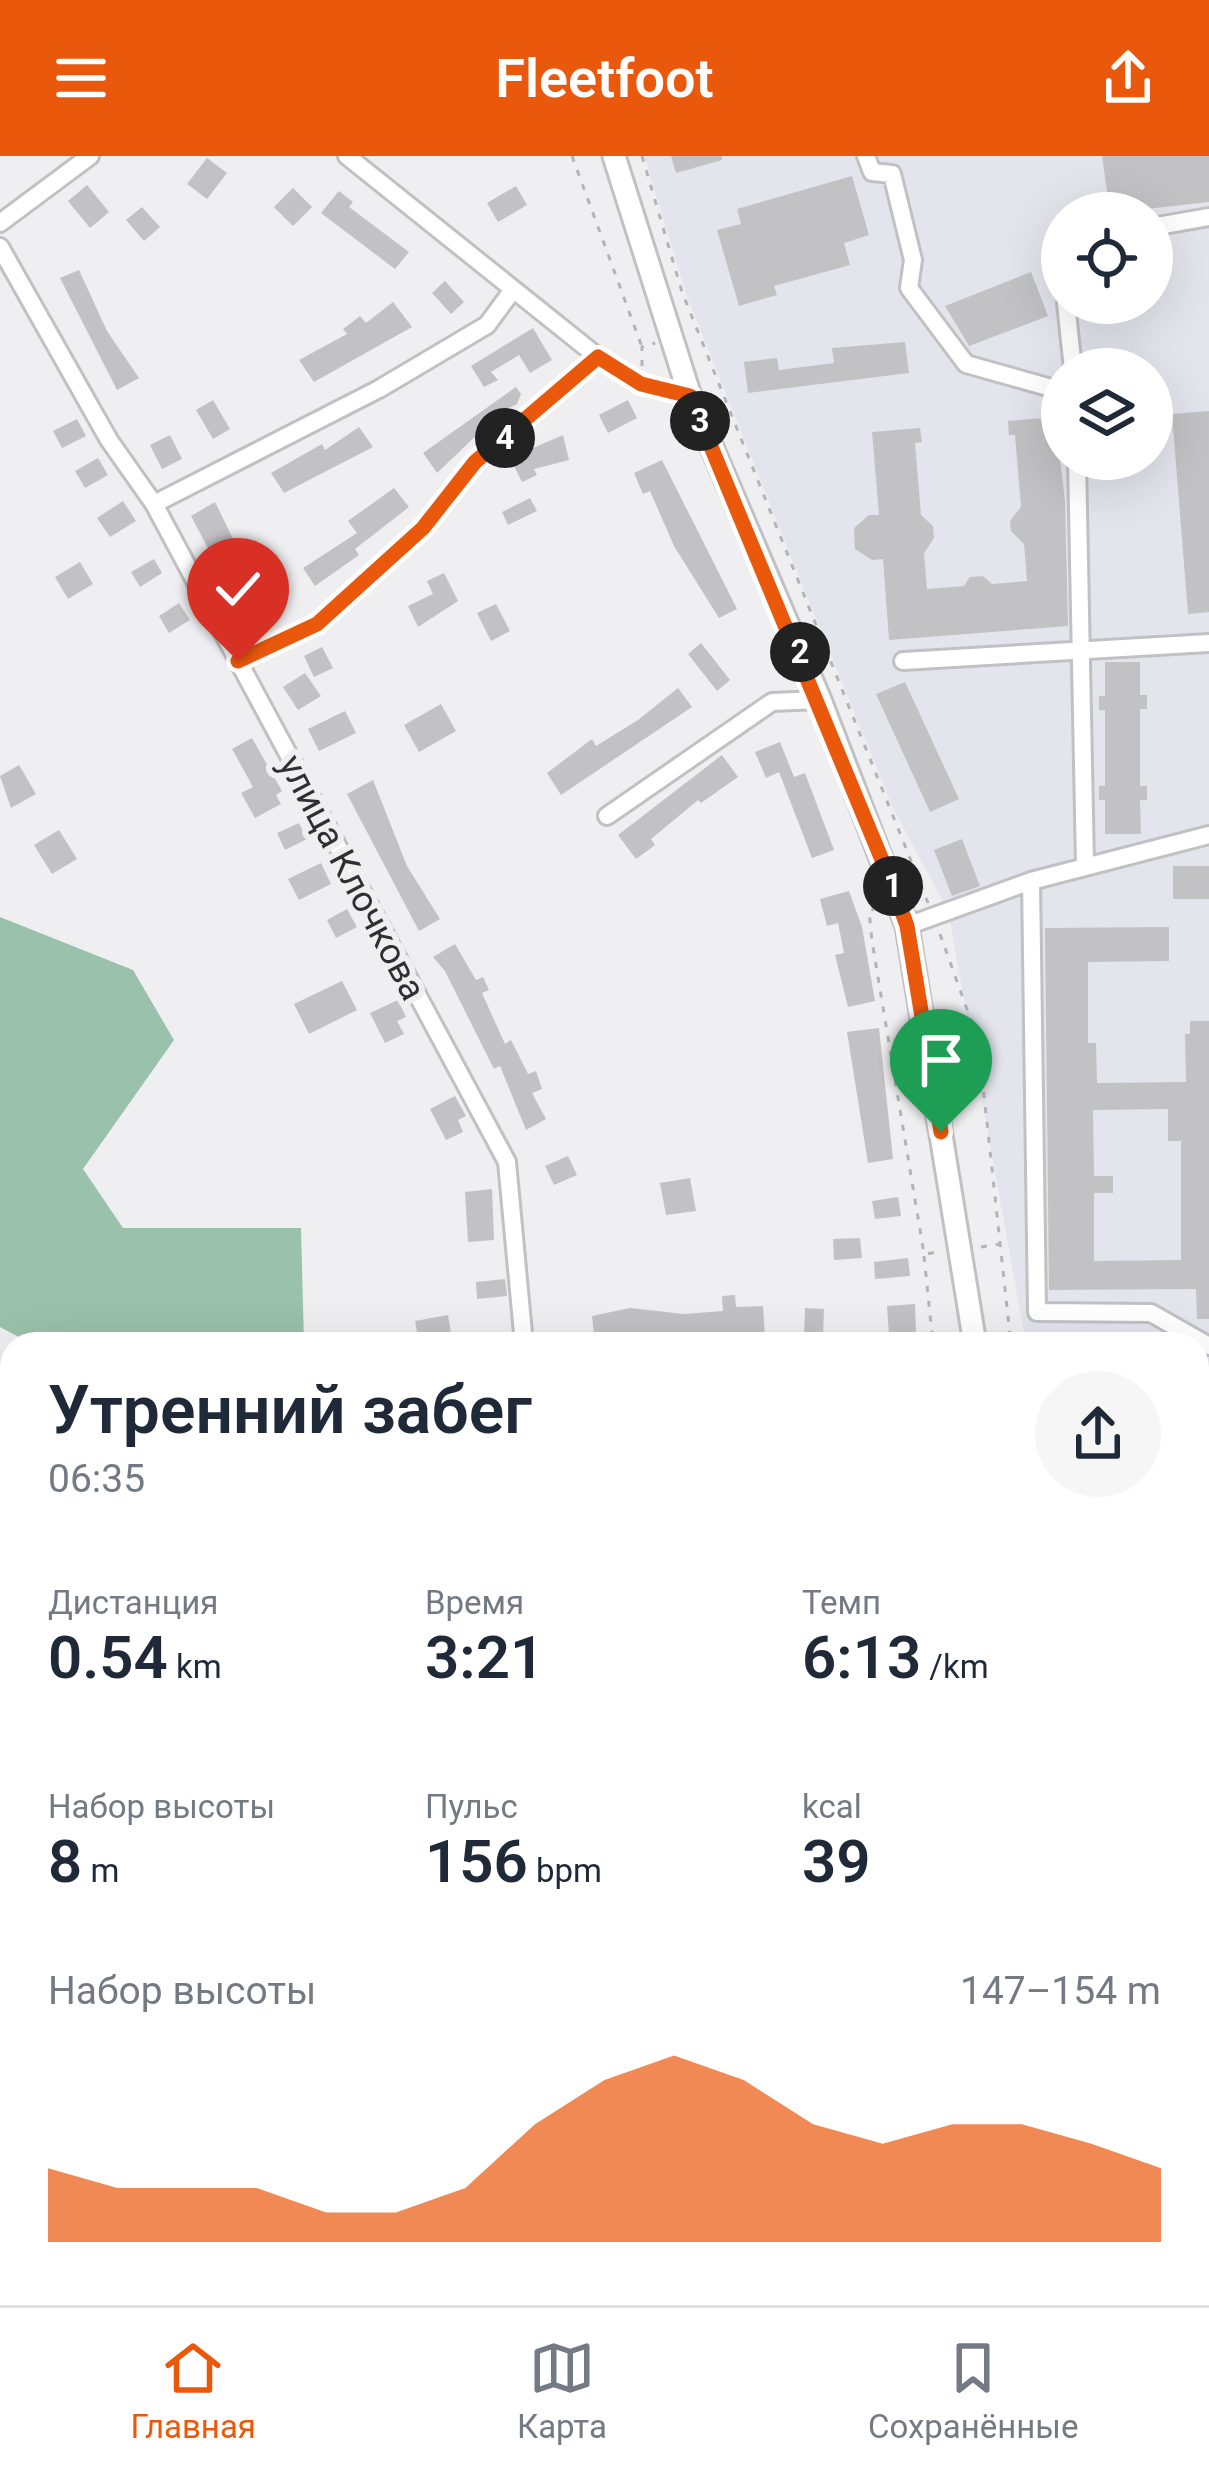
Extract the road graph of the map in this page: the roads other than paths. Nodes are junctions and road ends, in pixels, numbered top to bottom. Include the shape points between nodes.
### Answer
1 (90, 156) edge
2 (347, 156) edge
3 (614, 156) edge
4 (866, 156) edge
5 (1209, 218) edge
6 (0, 223) edge
7 (1173, 223) edge
8 (0, 247) edge
9 (512, 291) junction
10 (598, 357) junction
11 (1041, 385) edge
12 (690, 396) junction
13 (1078, 480) edge
14 (154, 504) junction
15 (1209, 643) edge
16 (1082, 648) junction
17 (238, 661) junction
18 (903, 661) dead end
19 (820, 700) junction
20 (607, 816) dead end
21 (1209, 835) edge
22 (1085, 865) junction
23 (1031, 880) junction
24 (907, 926) junction
25 (523, 1332) edge
26 (973, 1332) edge
27 (1185, 1332) edge

1 - 6 street
2 - 9 street
3 - 12 main road
4 - 11 street via 872,172 892,174 913,260 909,288 966,364
5 - 7 street
8 - 14 street, улица Клочкова
9 - 10 street
9 - 14 street via 487,325
10 - 12 street via 641,384
10 - 17 street via 475,462 423,528 317,624
12 - 19 main road
13 - 16 street
14 - 17 street, улица Клочкова
15 - 16 street
16 - 18 street
16 - 22 street
17 - 25 street, улица Клочкова via 507,1162
19 - 20 street via 772,702
19 - 24 main road
21 - 22 street
22 - 23 street
23 - 24 street
23 - 27 street via 1037,1312 1151,1312
24 - 26 main road

